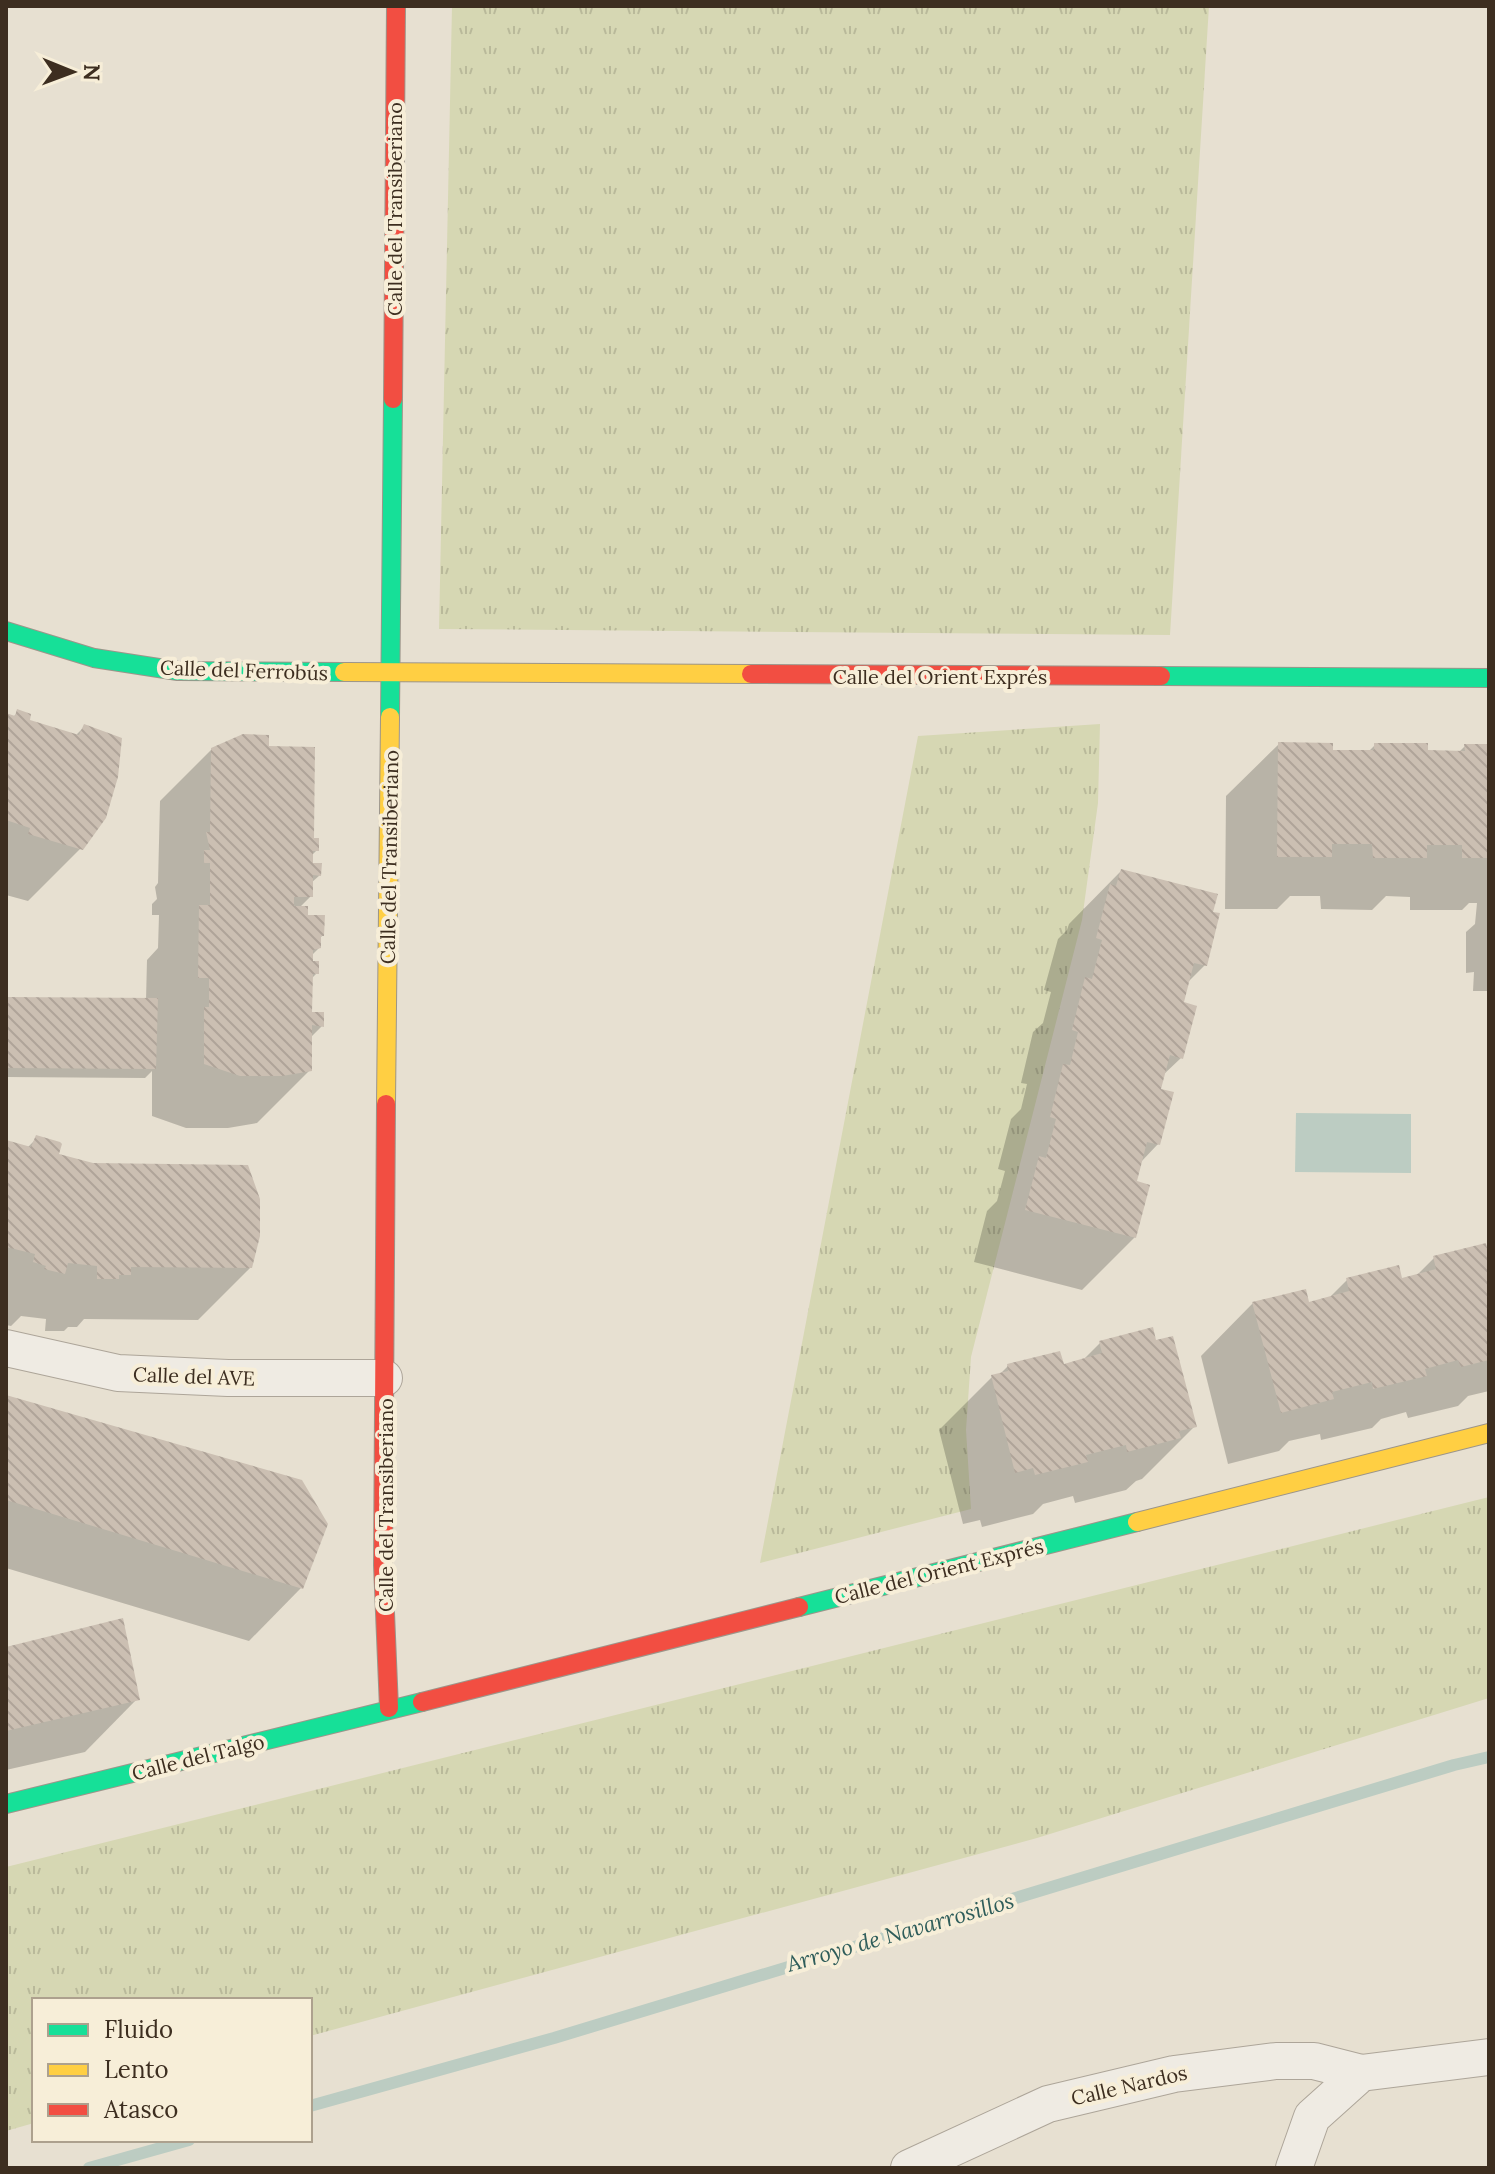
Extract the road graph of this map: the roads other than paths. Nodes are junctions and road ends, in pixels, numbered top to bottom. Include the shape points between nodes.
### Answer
1 (396, 6) edge
2 (6, 631) edge
3 (391, 674) junction
4 (1489, 678) edge
5 (6, 1348) edge
6 (384, 1378) junction
7 (1489, 1433) edge
8 (389, 1708) junction
9 (6, 1804) edge
10 (1489, 2057) edge
11 (1361, 2073) junction
12 (909, 2168) edge
13 (1294, 2168) edge

1 - 3 street, Calle del Transiberiano
2 - 3 street, Calle del Ferrobús via 94,658 178,671
3 - 4 street, Calle del Orient Exprés
3 - 6 street, Calle del Transiberiano
5 - 6 street, Calle del AVE via 118,1373
6 - 8 street, Calle del Transiberiano
7 - 8 street, Calle del Orient Exprés
8 - 9 street, Calle del Talgo
10 - 11 street
11 - 12 street, Calle Nardos via 1327,2063 1276,2061 1174,2074 1048,2104
11 - 13 street via 1312,2117

